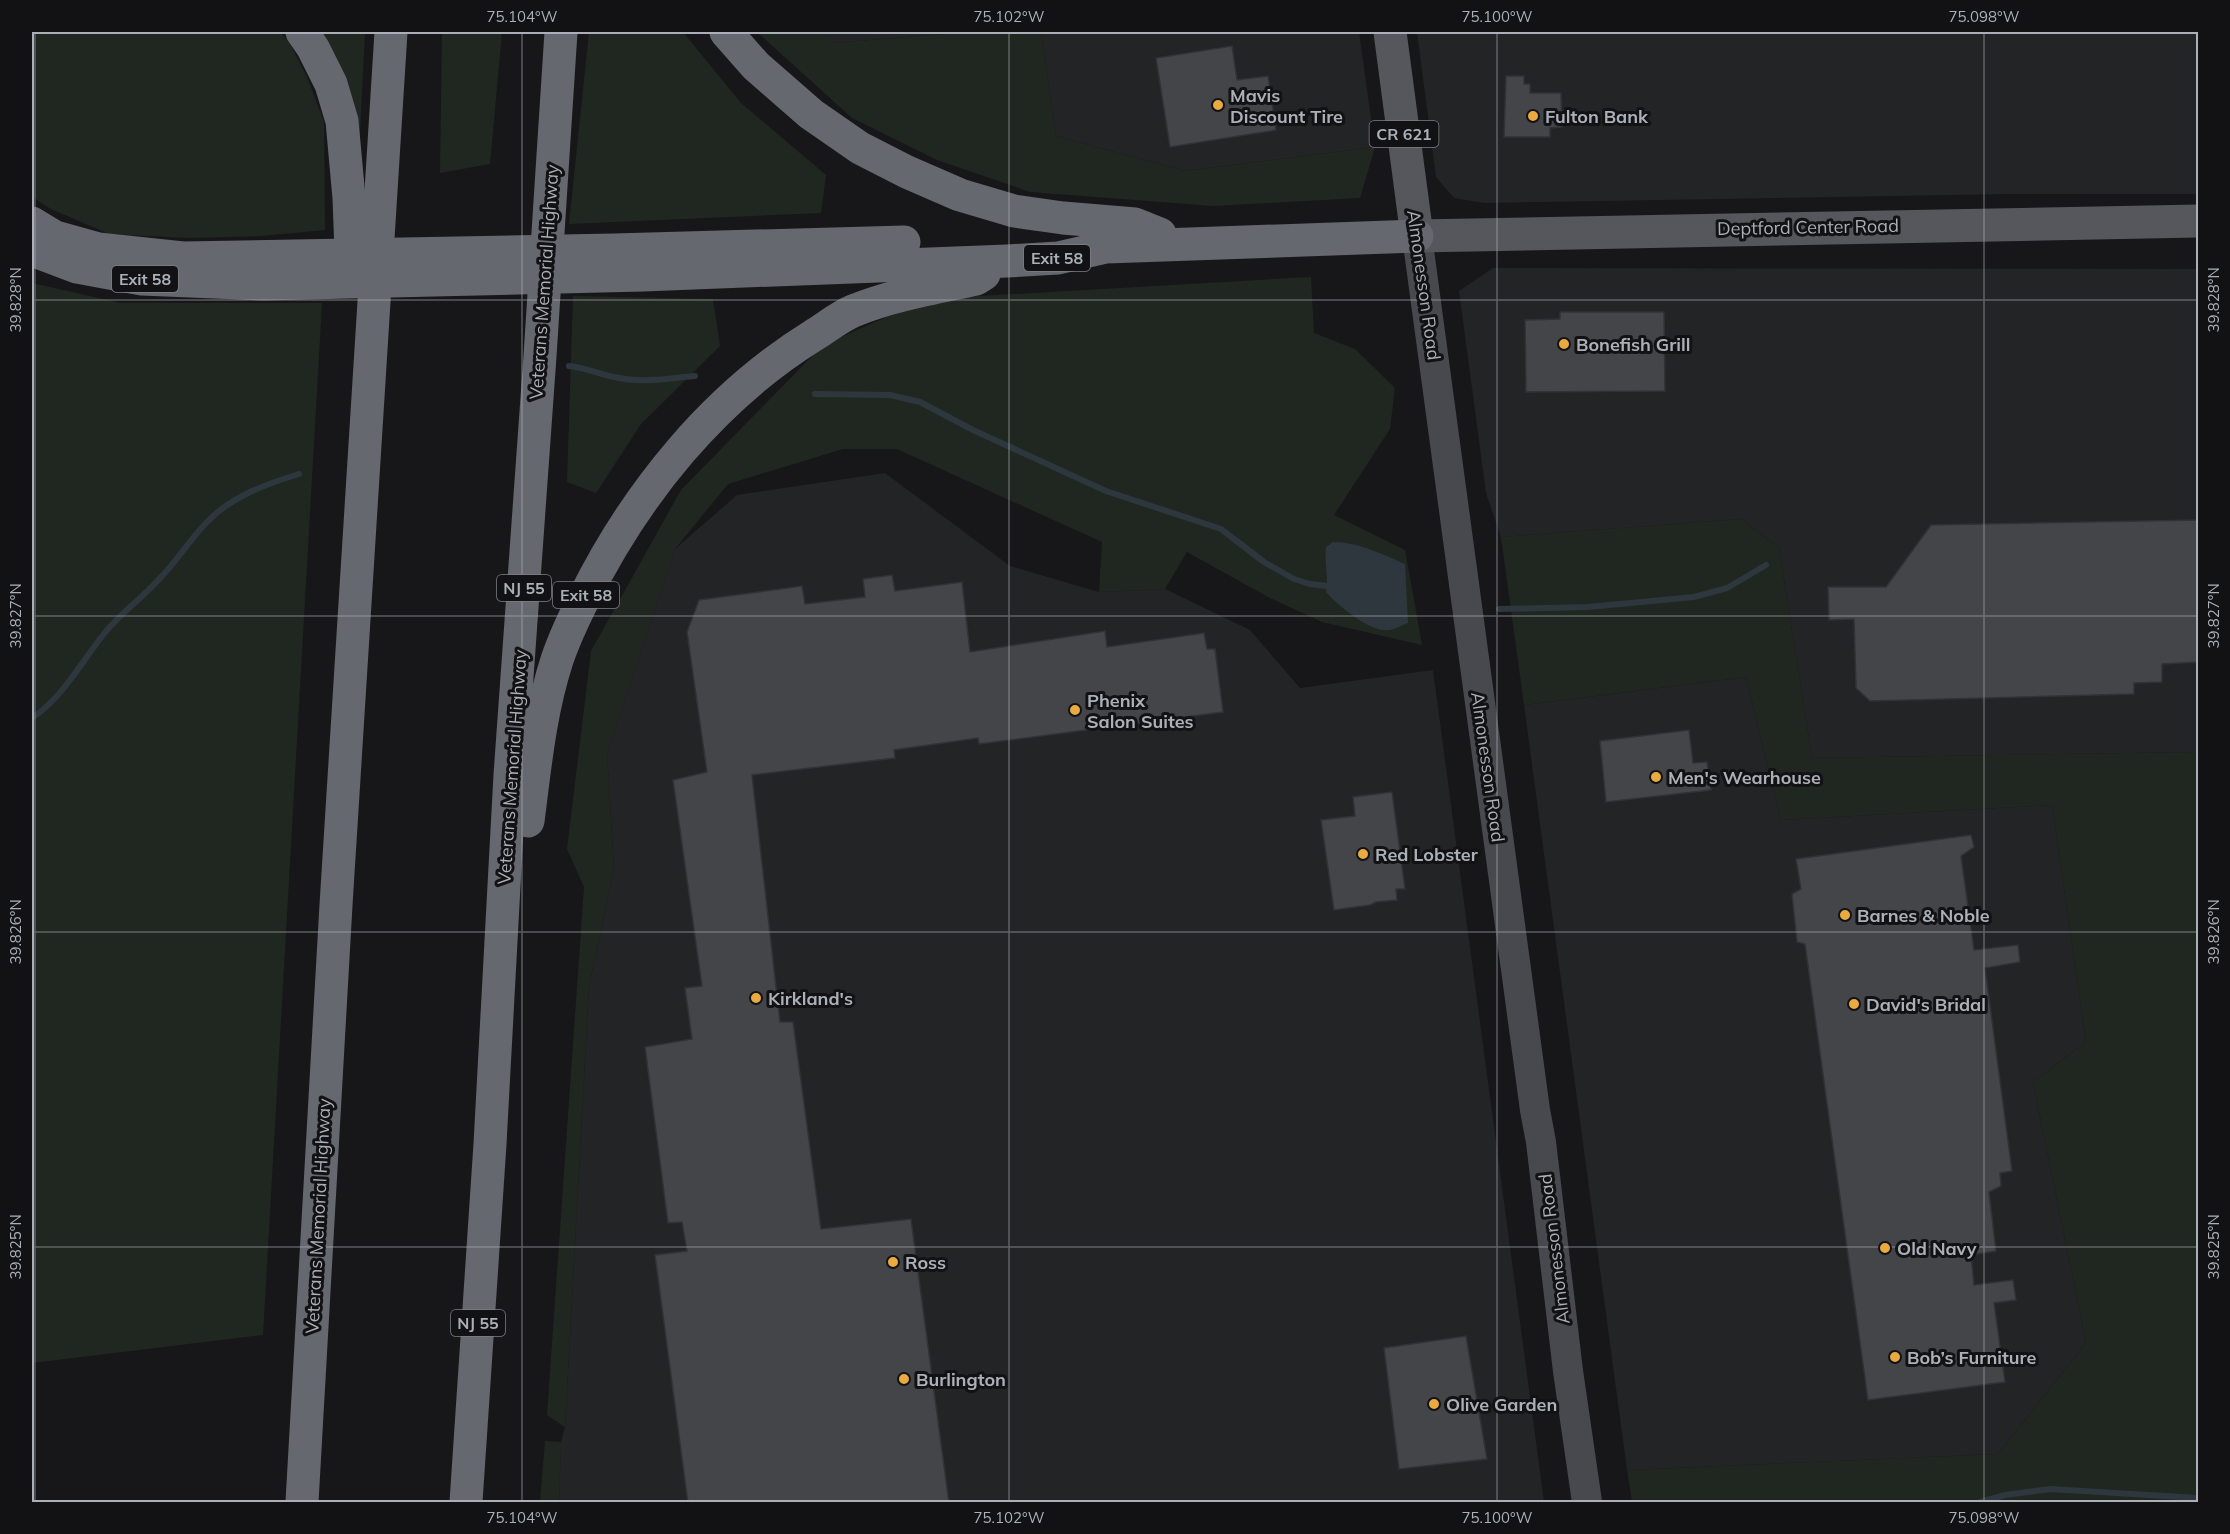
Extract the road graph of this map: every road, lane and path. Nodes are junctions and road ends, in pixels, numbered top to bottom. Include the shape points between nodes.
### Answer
1 (302, 32) edge
2 (391, 32) edge
3 (561, 32) edge
4 (726, 32) edge
5 (1390, 32) edge
6 (2199, 221) edge
7 (32, 222) edge
8 (1417, 236) junction
9 (1184, 244) junction
10 (1106, 247) junction
11 (32, 250) edge
12 (1007, 261) junction
13 (644, 262) junction
14 (262, 271) junction
15 (367, 391) junction
16 (490, 1144) junction
17 (302, 1503) edge
18 (466, 1503) edge
19 (1587, 1503) edge

1 - 15 highway via 331,84 342,121 349,198 353,333
2 - 15 highway, Veterans Memorial Highway
3 - 16 highway, Veterans Memorial Highway / NJ 55 via 511,763
4 - 9 highway via 756,66 811,114 860,148 907,172 960,195 1014,211 1135,224
5 - 8 main road, Almonesson Road / CR 621
6 - 8 main road, Deptford Center Road
7 - 14 highway via 55,237 98,249
8 - 9 highway
8 - 19 street, Almonesson Road / CR 621
9 - 10 highway
10 - 12 highway, Exit 58 via 1058,258
10 - 13 highway via 1056,238
11 - 14 highway, Exit 58 via 77,267 142,279
12 - 13 highway, Exit 58
12 - 16 highway, Exit 58 via 975,279 903,295 851,312 764,369 705,424 662,473 602,562 557,660 544,710
13 - 14 highway, Exit 58
15 - 17 highway, Veterans Memorial Highway
16 - 18 highway, Veterans Memorial Highway / NJ 55

